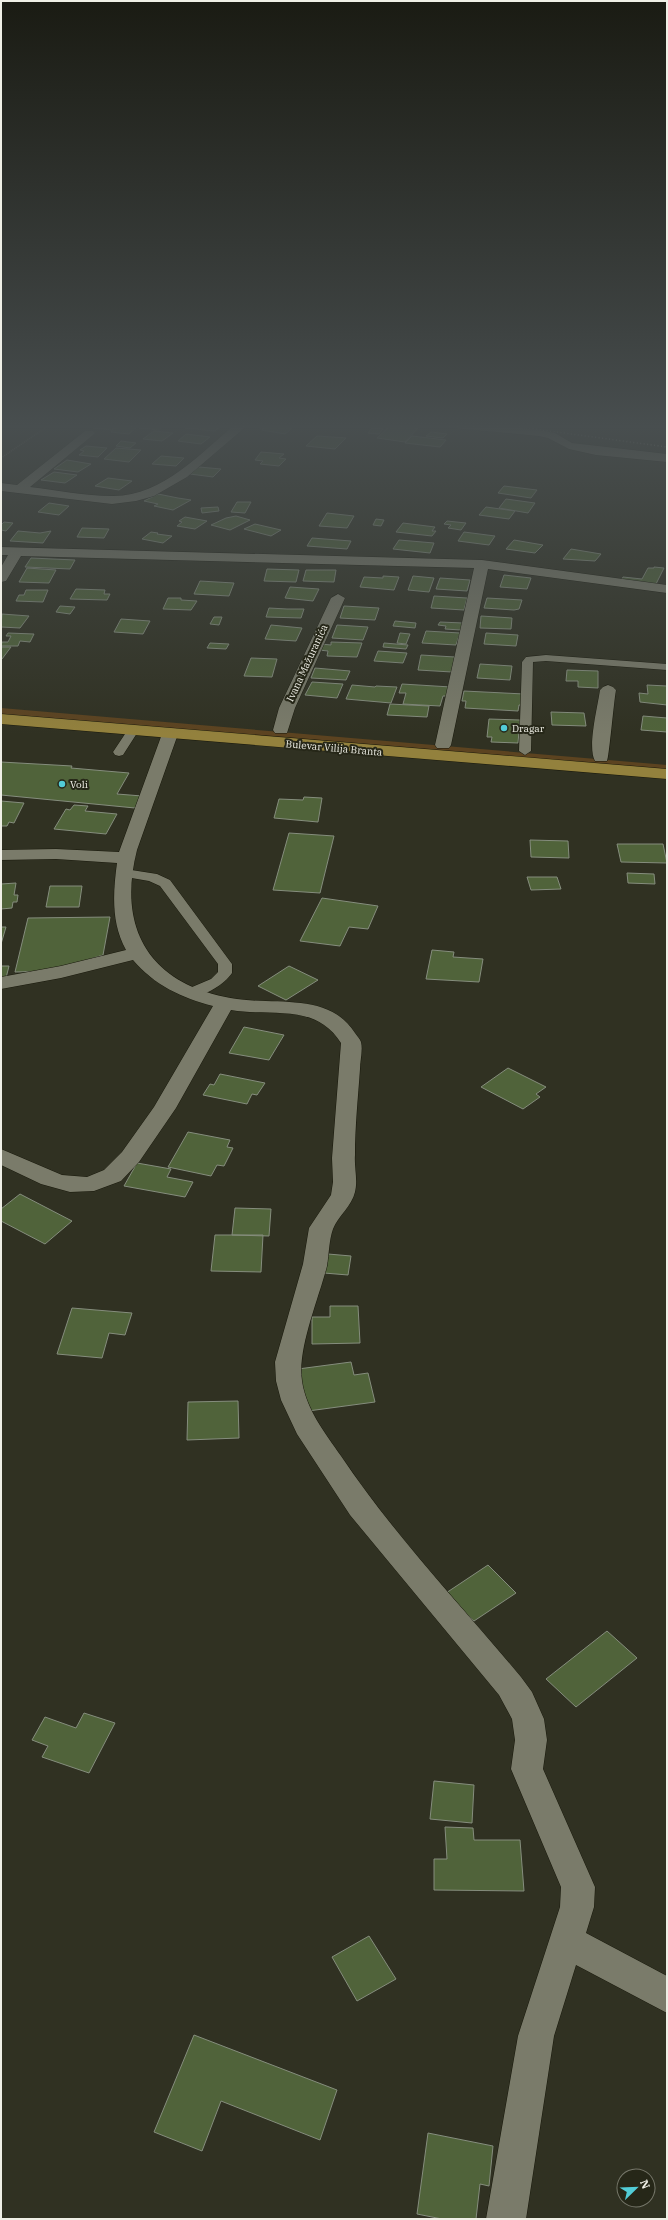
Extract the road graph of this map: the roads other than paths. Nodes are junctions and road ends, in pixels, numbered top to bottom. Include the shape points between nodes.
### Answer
1 (1, 551) edge
2 (17, 552) junction
3 (482, 564) junction
4 (1, 578) edge
5 (667, 589) edge
6 (338, 598) dead end
7 (667, 666) edge
8 (608, 690) dead end
9 (1, 707) edge
10 (1, 719) edge
11 (133, 730) junction
12 (281, 730) junction
13 (170, 734) junction
14 (443, 745) junction
15 (525, 751) junction
16 (119, 752) dead end
17 (601, 757) junction
18 (667, 762) edge
19 (667, 774) edge
20 (1, 855) edge
21 (126, 865) junction
22 (138, 953) junction
23 (1, 983) edge
24 (190, 993) junction
25 (225, 1003) junction
26 (1, 1156) edge
27 (567, 1941) junction
28 (667, 1995) edge
29 (506, 2219) edge

1 - 2 street
2 - 3 street
2 - 4 street
3 - 5 street
3 - 14 street
6 - 12 street, Ivana Mažuranića via 287,708
7 - 15 lane via 530,659 527,662
8 - 17 street via 601,737
9 - 12 main road, Bulevar Vilija Branta
10 - 11 main road, Bulevar Vilija Branta
11 - 13 main road, Bulevar Vilija Branta
11 - 16 lane
12 - 14 main road, Bulevar Vilija Branta
13 - 19 main road, Bulevar Vilija Branta
13 - 21 street
14 - 15 main road, Bulevar Vilija Branta
15 - 17 main road, Bulevar Vilija Branta
17 - 18 main road, Bulevar Vilija Branta
20 - 21 street via 62,854
21 - 22 street via 126,926 128,937
21 - 24 lane via 165,882 225,964 224,973 216,982
22 - 23 street via 61,972
22 - 24 street via 159,974
24 - 25 street
25 - 26 street via 167,1108 129,1159 107,1178 96,1183 66,1184 49,1179
25 - 27 street via 321,1012 346,1031 351,1043 343,1195 321,1228 315,1264 288,1362 289,1381 294,1400 308,1427 360,1507 510,1686 520,1702 528,1720 531,1740 528,1769 578,1887 577,1907
27 - 28 street
27 - 29 street via 536,2036

